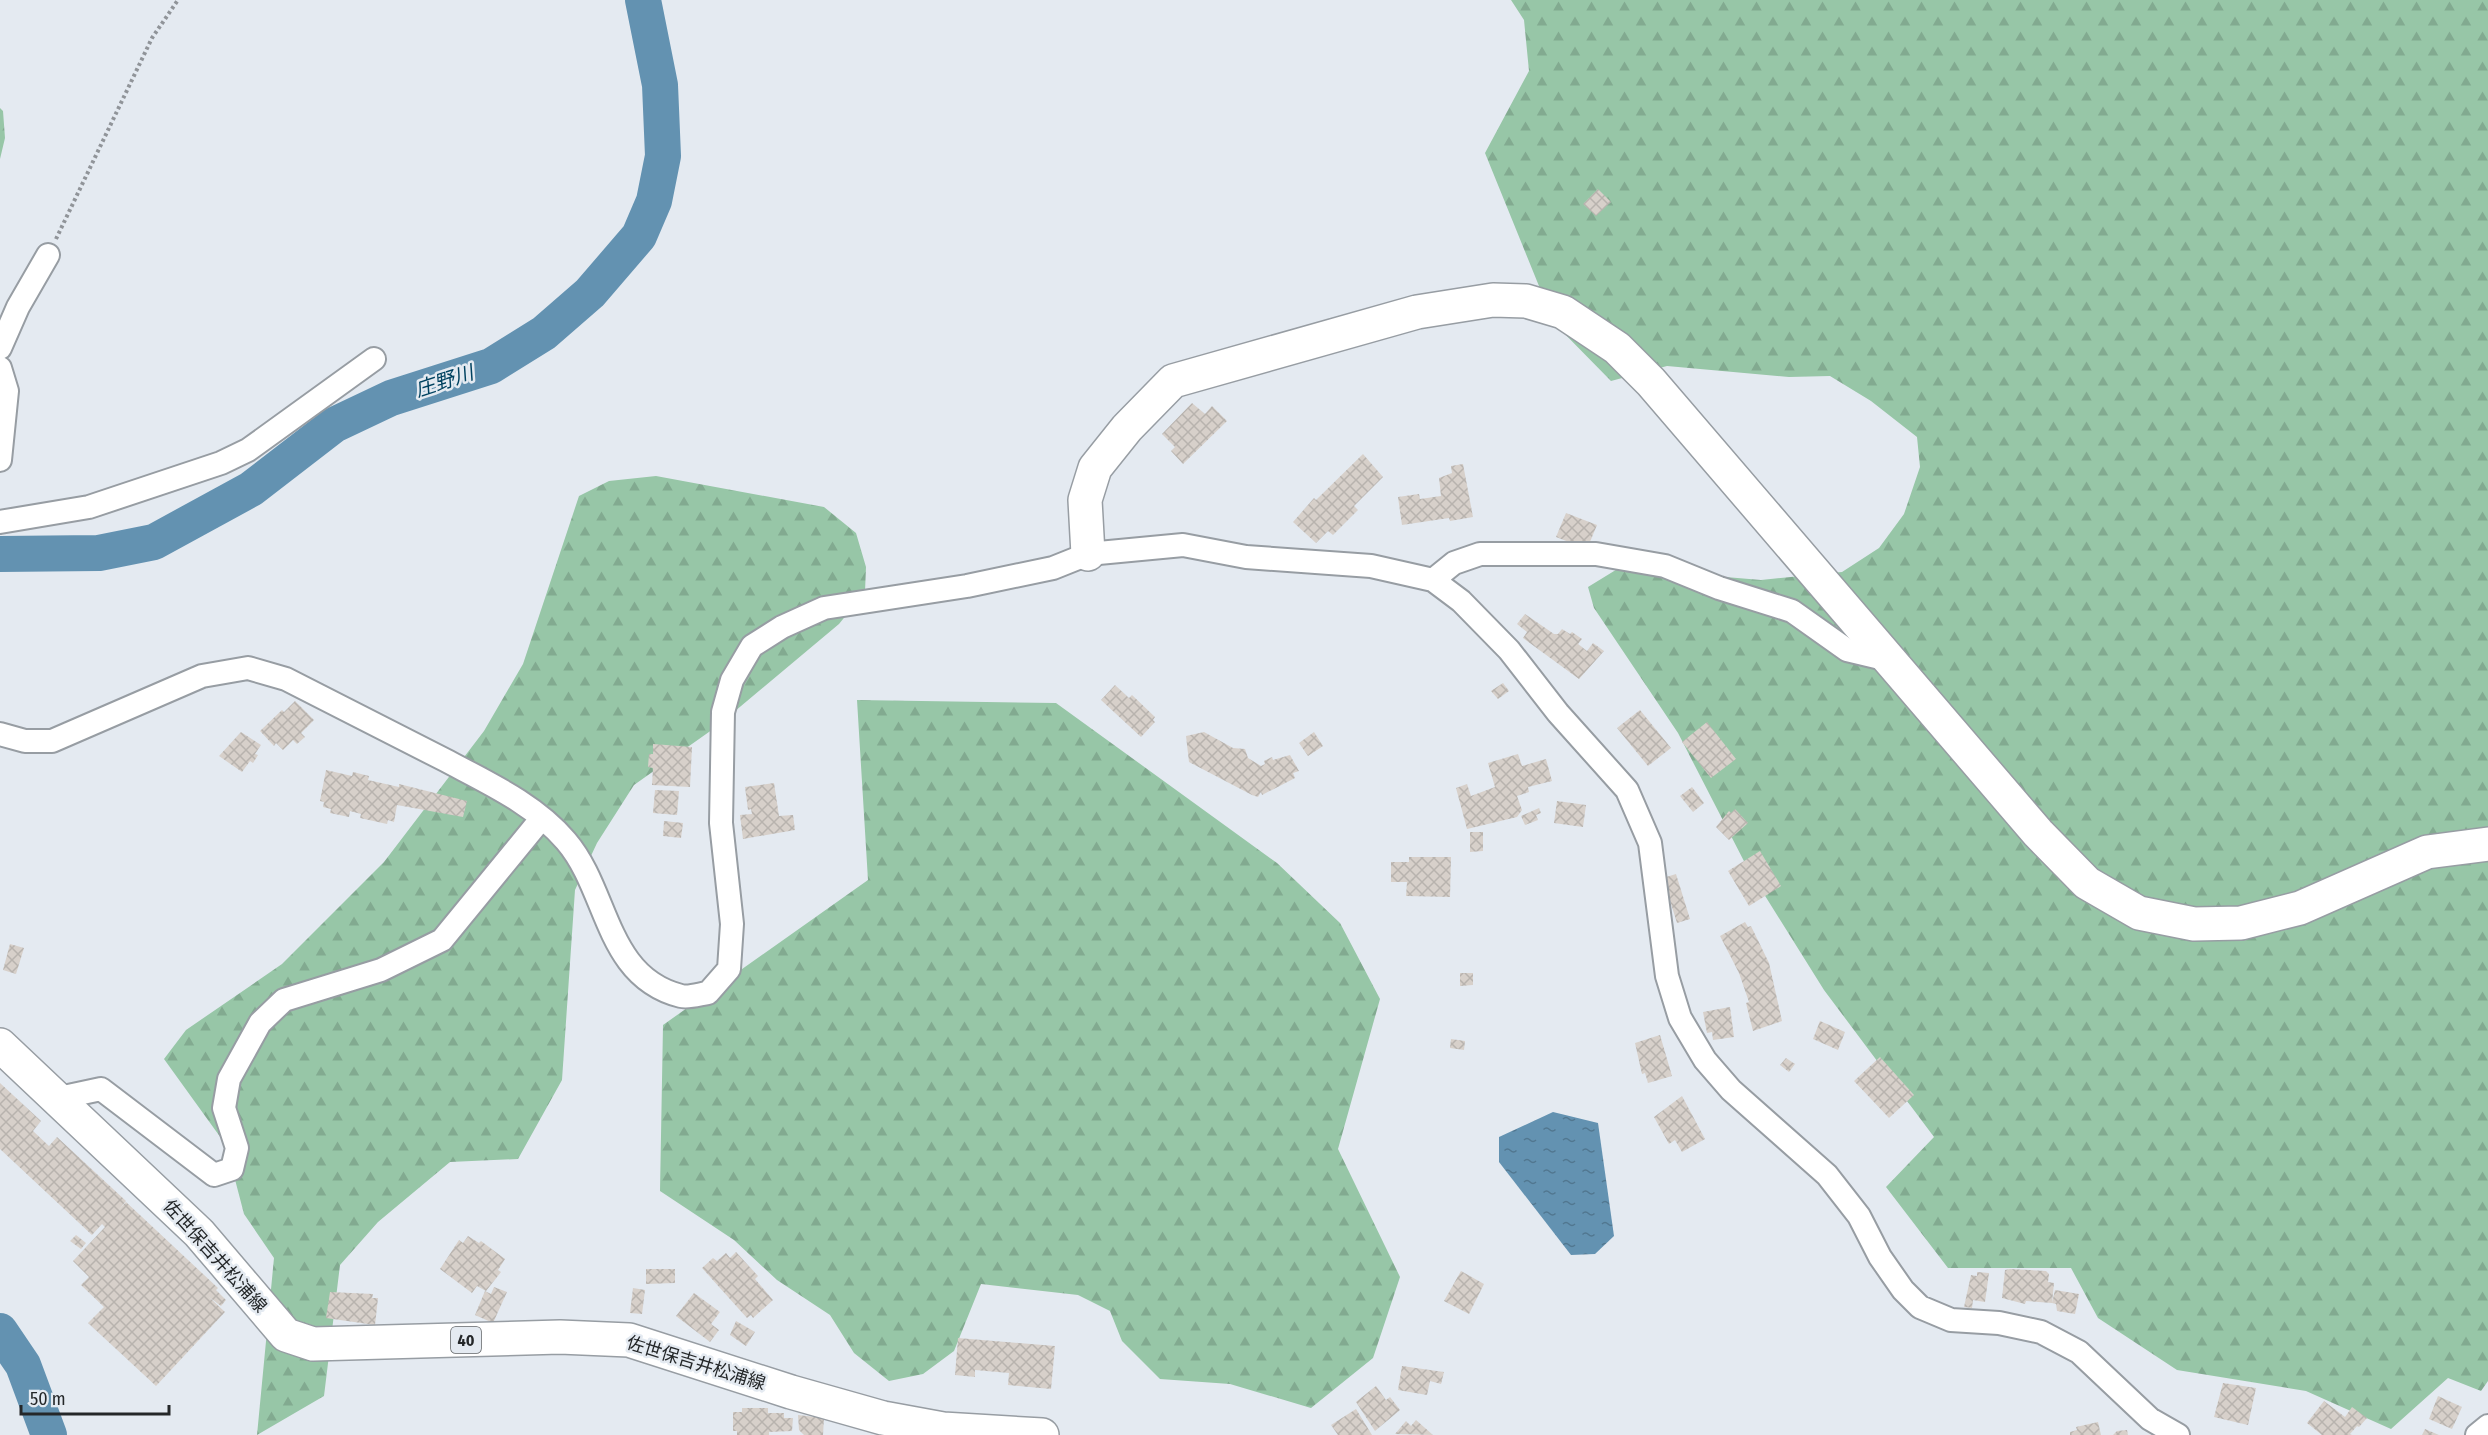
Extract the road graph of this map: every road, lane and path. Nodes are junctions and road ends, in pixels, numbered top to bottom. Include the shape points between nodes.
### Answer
1 (178, 0) edge
2 (48, 255) joint
3 (0, 348) edge
4 (374, 359) dead end
5 (0, 368) edge
6 (0, 460) edge
7 (0, 522) edge
8 (1088, 554) junction
9 (1432, 580) junction
10 (1893, 661) junction
11 (0, 734) edge
12 (541, 819) junction
13 (2488, 844) edge
14 (0, 1045) edge
15 (59, 1098) junction
16 (2488, 1426) edge
17 (1042, 1435) edge
18 (2178, 1435) edge
19 (2477, 1435) edge

1 - 2 path via 152,38
2 - 3 street
4 - 7 street via 249,450 221,463 88,507
5 - 6 street via 7,391
8 - 9 street via 1183,545 1246,557 1371,566
8 - 10 street via 1085,501 1095,468 1173,381 1417,312 1492,300 1527,301 1563,312 1617,348 1651,382
8 - 12 street via 1053,568 966,586 825,608 782,627 752,646 732,680 723,712 721,823 732,924 729,969 708,993 683,997 652,983 627,962 577,856 565,839
9 - 10 street via 1454,563 1480,554 1596,554 1665,566 1792,611 1846,650
9 - 18 street via 1461,601 1509,650 1558,713 1627,790 1650,843 1667,976 1680,1018 1705,1059 1731,1090 1827,1175 1859,1216 1903,1290 1920,1307 1951,1320 1999,1323 2041,1332 2079,1352 2150,1419
10 - 13 street via 2038,833 2087,883 2139,913 2194,924 2241,922 2300,908 2427,852
11 - 12 street via 25,741 52,741 202,676 248,668 286,679 369,720 503,792
12 - 15 street via 442,940 381,970 284,1000 260,1023 229,1079 224,1108 237,1148 232,1169 213,1175 101,1089
14 - 15 street, 佐世保吉井松浦線 / 40
15 - 17 street, 佐世保吉井松浦線 / 40 via 199,1233 286,1335 313,1344 560,1337 629,1340 883,1418 943,1429
16 - 19 street

